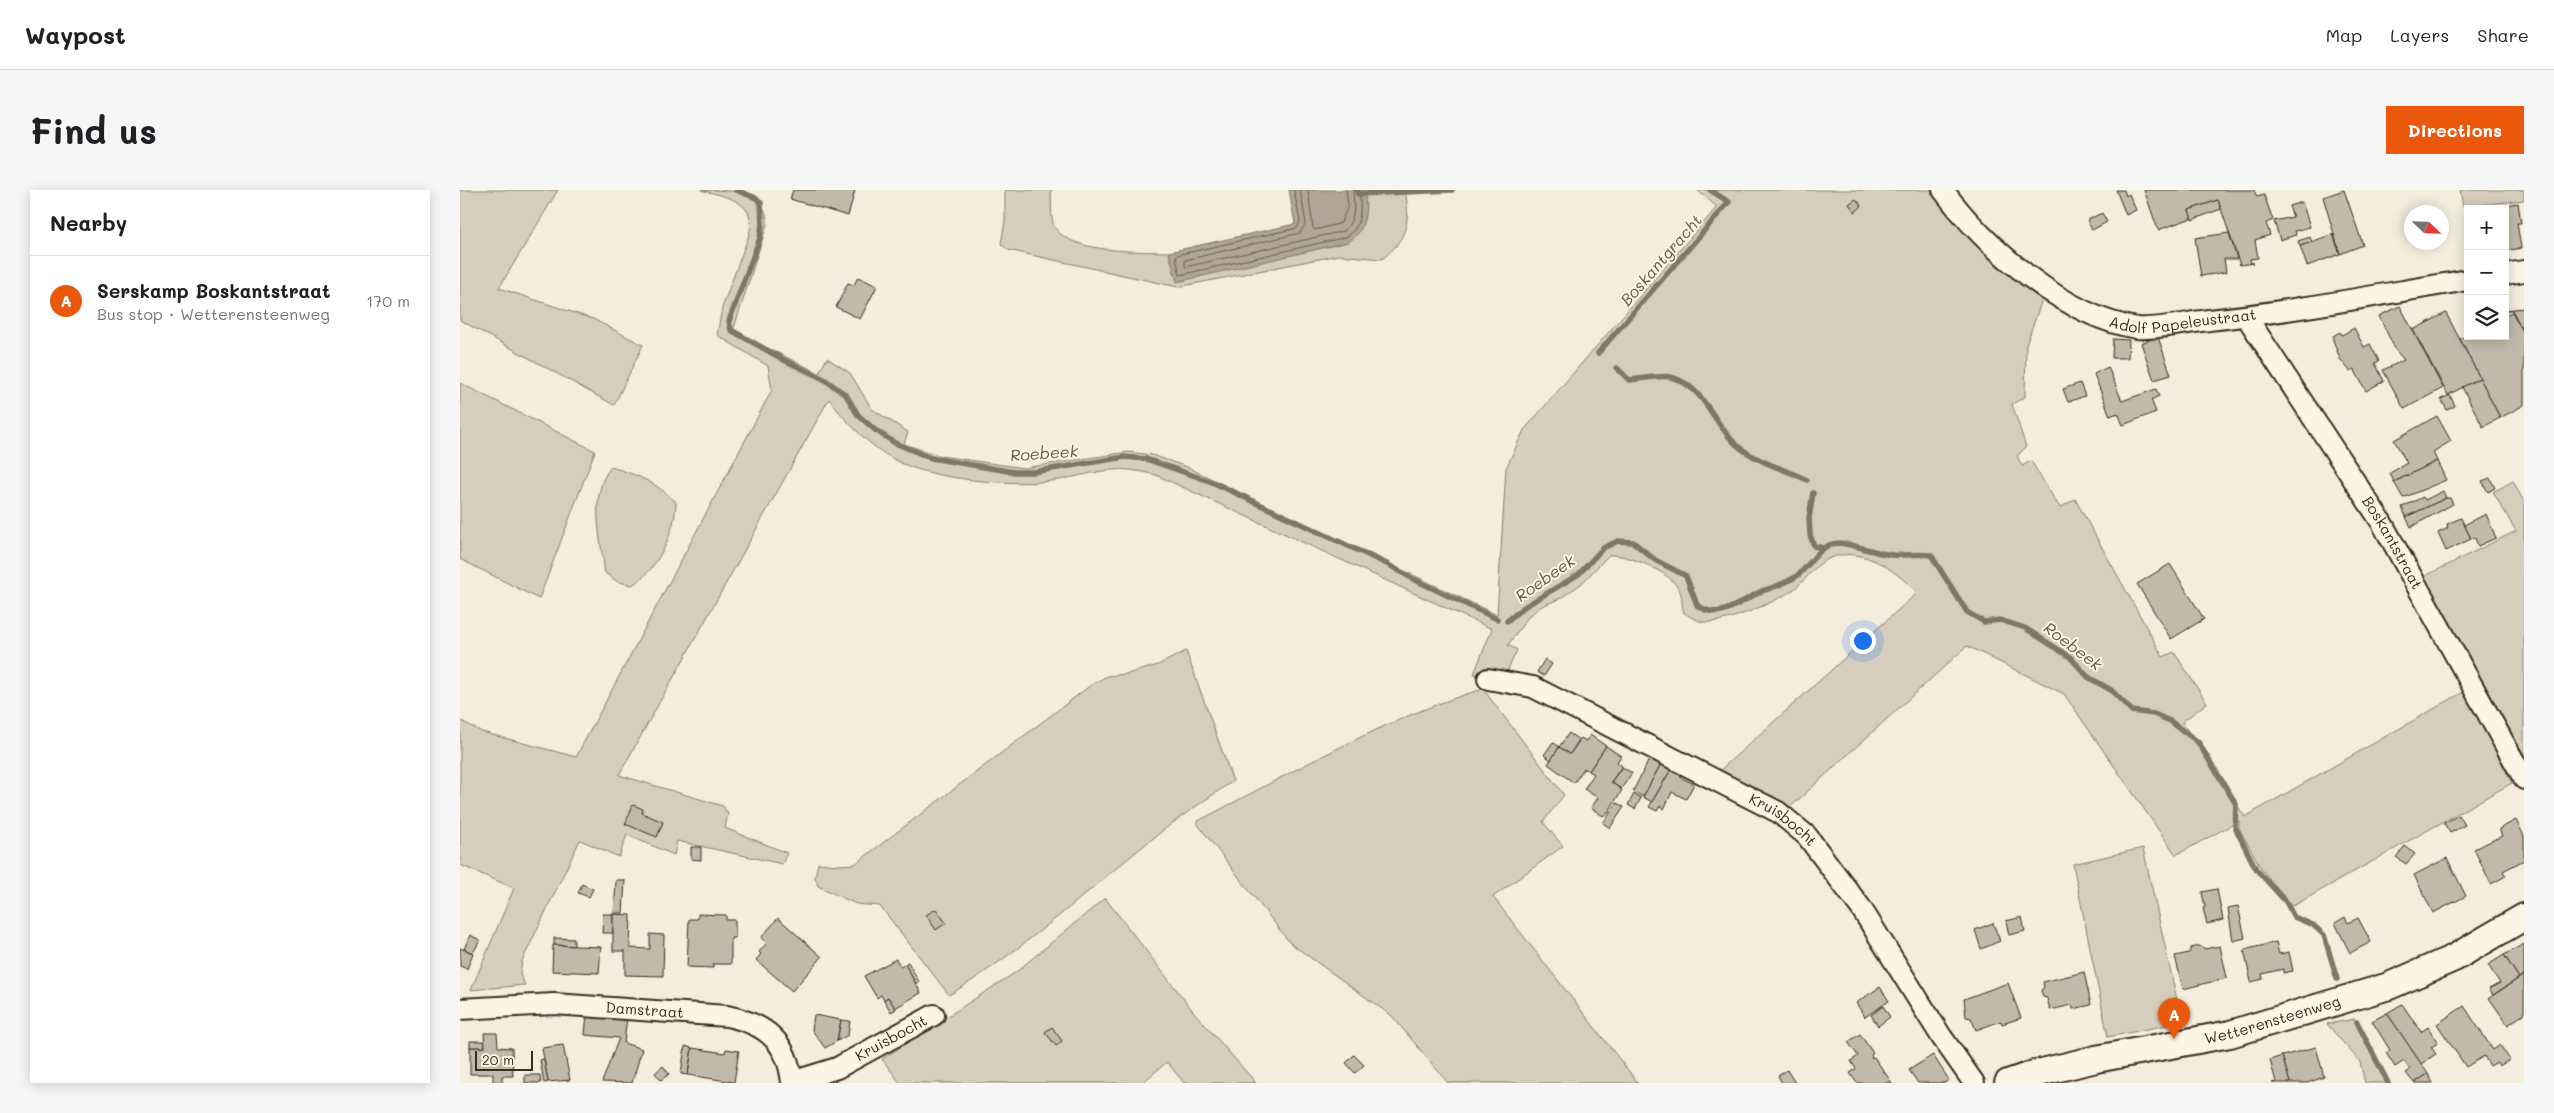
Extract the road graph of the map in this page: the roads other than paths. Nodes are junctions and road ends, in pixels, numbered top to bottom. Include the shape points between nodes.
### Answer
1 (1943, 190) edge
2 (2524, 271) edge
3 (2509, 273) edge
4 (2464, 281) edge
5 (2246, 316) junction
6 (1488, 679) dead end
7 (2524, 779) edge
8 (2524, 917) edge
9 (460, 1008) edge
10 (934, 1015) dead end
11 (792, 1083) edge
12 (1974, 1083) edge
13 (2008, 1083) edge

1 - 5 street, Adolf Papeleustraat via 1976,230 2012,264 2042,286 2115,323 2139,328
2 - 3 street
4 - 5 street, Adolf Papeleustraat
5 - 7 street, Boskantstraat via 2382,523
6 - 12 street, Kruisbocht via 1533,687 1778,812 1807,836 1861,908
8 - 13 street, Wetterensteenweg via 2454,958 2389,986 2230,1034 2096,1059
9 - 11 street, Damstraat via 554,1004 747,1020 773,1036 788,1060
10 - 11 street, Kruisbocht via 837,1068

